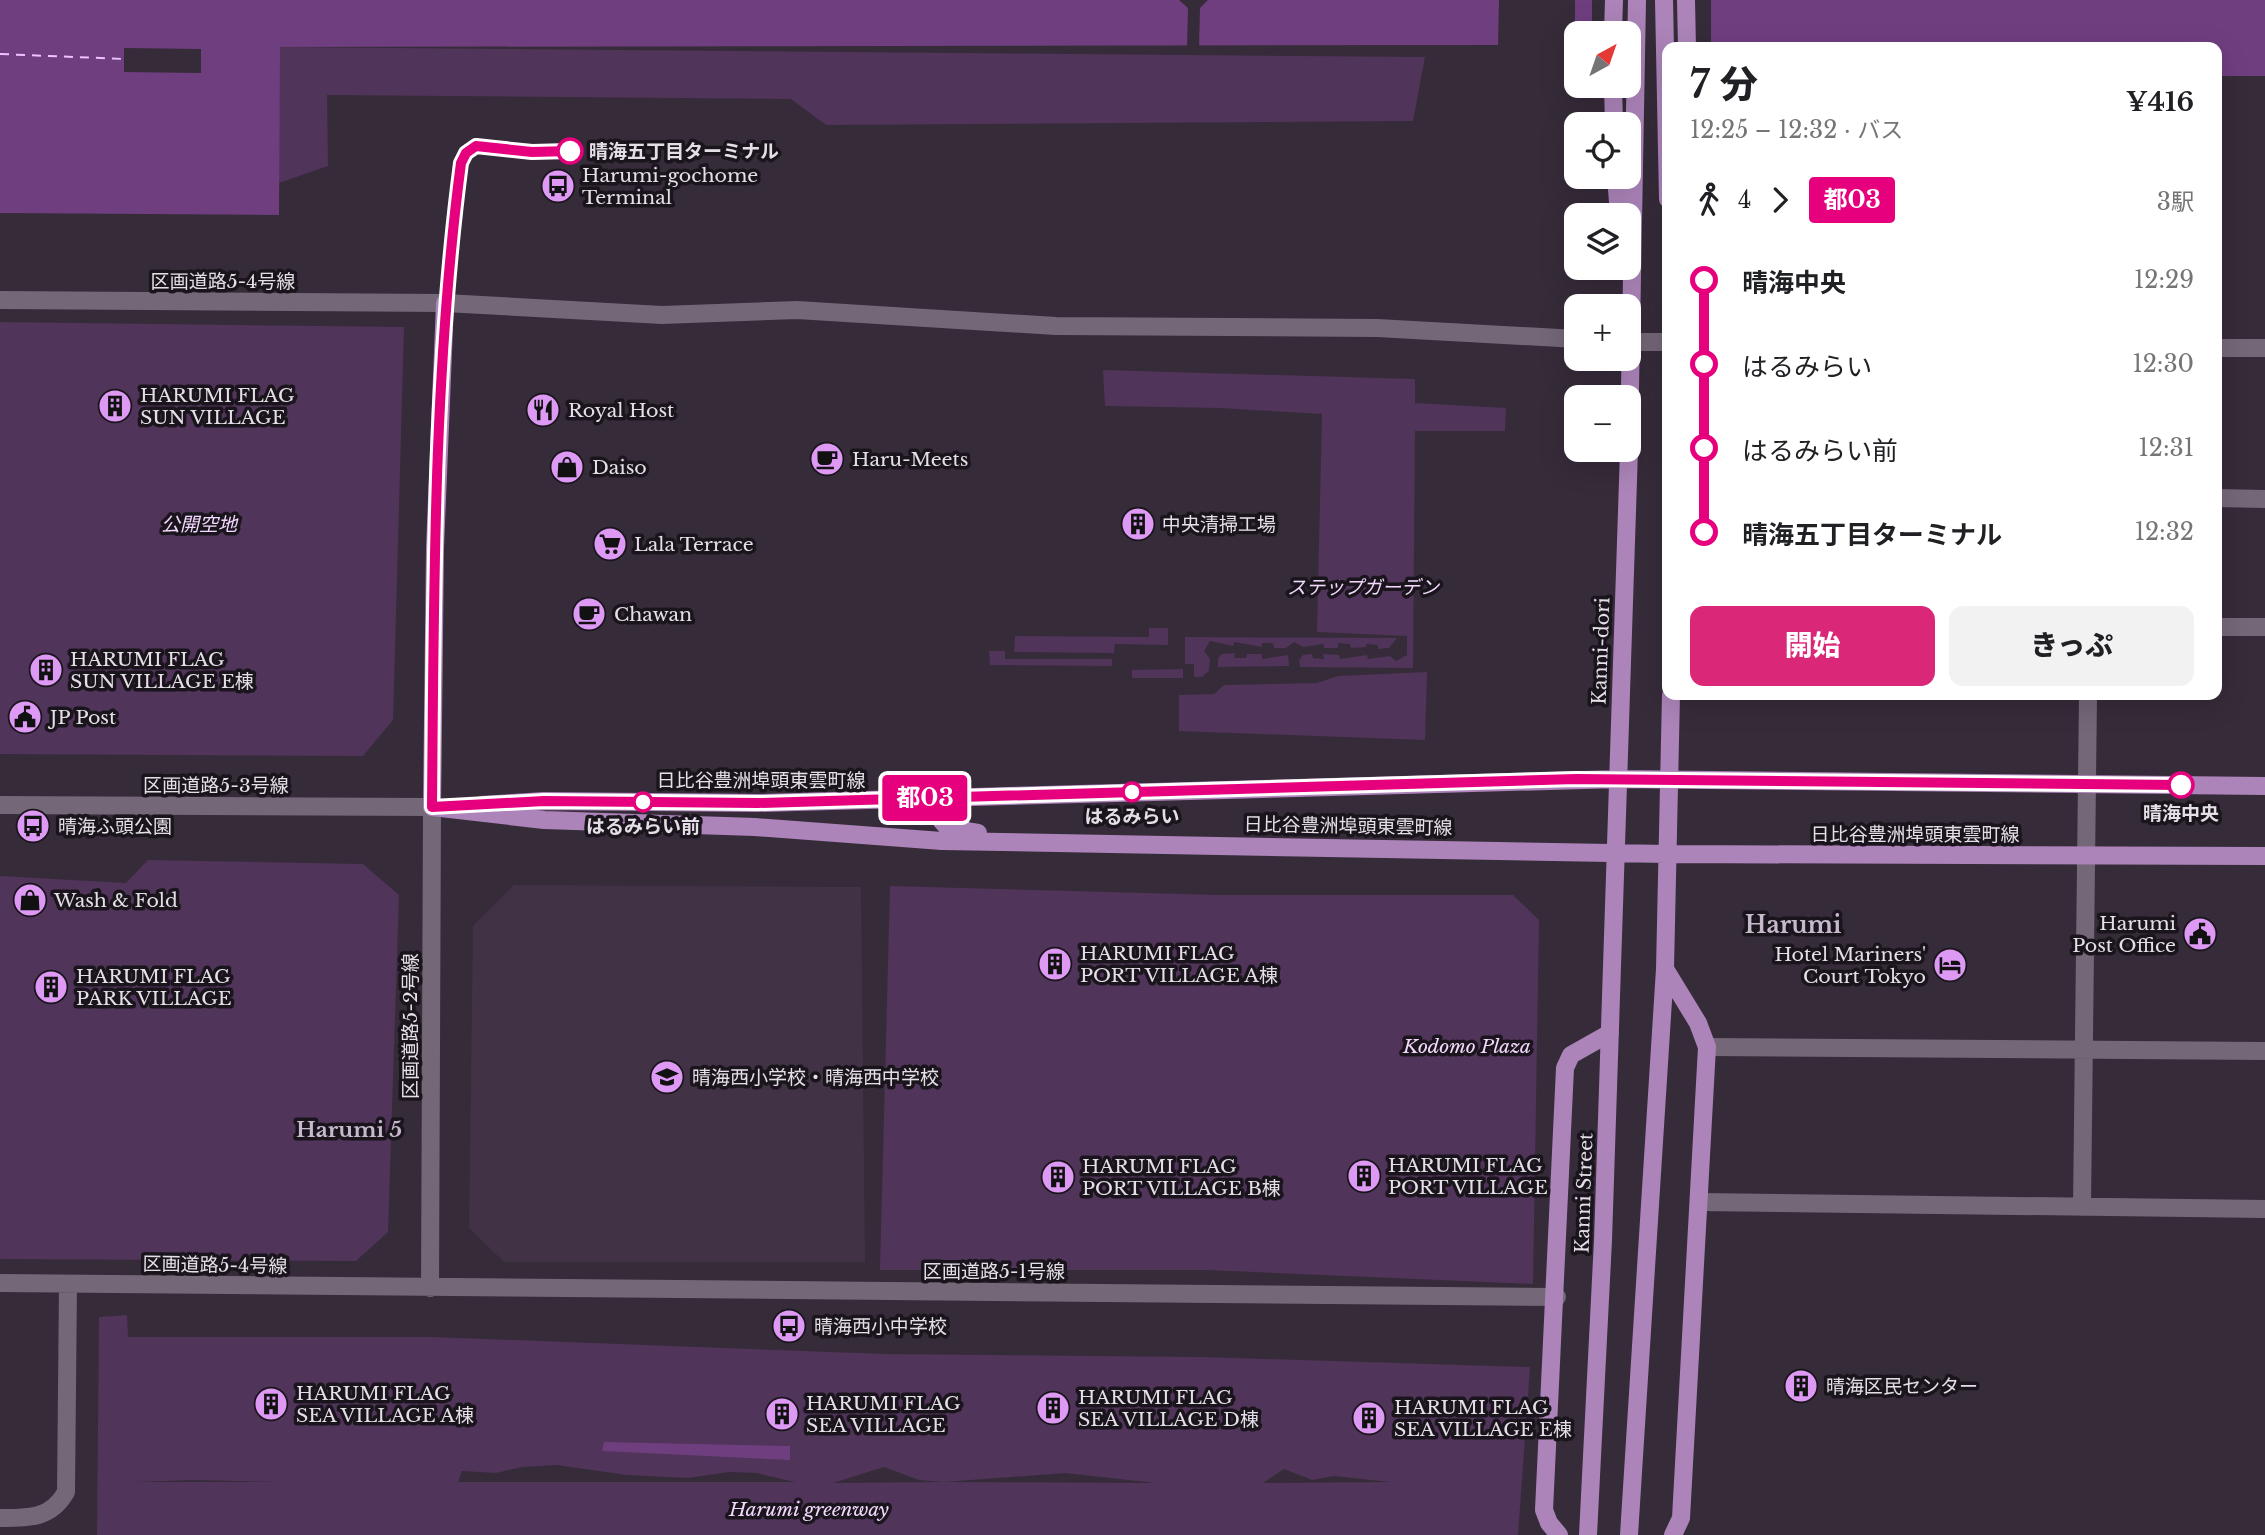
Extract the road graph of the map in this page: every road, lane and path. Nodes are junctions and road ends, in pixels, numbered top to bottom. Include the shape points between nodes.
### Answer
1 (1614, 0) edge
2 (1637, 0) edge
3 (1664, 0) edge
4 (1686, 0) edge
5 (1614, 21) edge
6 (1665, 42) edge
7 (1687, 42) edge
8 (0, 300) edge
9 (445, 303) junction
10 (1564, 338) edge
11 (1641, 342) edge
12 (1660, 342) edge
13 (2222, 348) edge
14 (2265, 348) edge
15 (1632, 373) joint
16 (1631, 385) edge
17 (1629, 462) edge
18 (2222, 498) edge
19 (2265, 499) edge
20 (2222, 627) edge
21 (2265, 627) edge
22 (1671, 700) edge
23 (2088, 700) edge
24 (1619, 779) junction
25 (1670, 779) junction
26 (2085, 784) junction
27 (2265, 786) edge
28 (940, 798) junction
29 (0, 805) edge
30 (432, 807) junction
31 (1048, 842) junction
32 (1616, 853) junction
33 (1667, 854) junction
34 (2084, 855) junction
35 (2265, 856) edge
36 (1665, 969) junction
37 (1610, 1033) junction
38 (1707, 1047) junction
39 (2083, 1050) junction
40 (2265, 1051) edge
41 (1699, 1202) junction
42 (2082, 1208) junction
43 (2265, 1209) edge
44 (0, 1283) edge
45 (68, 1284) junction
46 (430, 1288) junction
47 (1557, 1297) junction
48 (0, 1518) edge
49 (1559, 1535) edge
50 (1588, 1535) edge
51 (1629, 1535) edge
52 (1673, 1535) edge

1 - 5 main road
2 - 15 main road
3 - 6 main road
4 - 7 main road
8 - 9 street, 区画道路5-4号線
9 - 10 street, 区画道路5-4号線 via 662,314 869,312 1056,326 1377,328
9 - 30 main road via 435,548
11 - 12 street
13 - 14 street
15 - 16 main road
17 - 24 main road, Kanni-dori
18 - 19 street
20 - 21 street
22 - 25 main road
23 - 26 street
24 - 25 main road, 日比谷豊洲埠頭東雲町線
24 - 28 main road, 日比谷豊洲埠頭東雲町線
24 - 32 main road, Kanni-dori
25 - 26 main road, 日比谷豊洲埠頭東雲町線
25 - 33 main road
26 - 27 main road, 日比谷豊洲埠頭東雲町線
26 - 34 street
28 - 30 main road, 日比谷豊洲埠頭東雲町線 via 758,803 544,801
28 - 31 main road via 941,820 948,828
29 - 30 street, 区画道路5-3号線
30 - 31 main road, 日比谷豊洲埠頭東雲町線 via 544,821
30 - 46 street, 区画道路5-2号線
31 - 32 main road, 日比谷豊洲埠頭東雲町線
32 - 33 main road, 日比谷豊洲埠頭東雲町線
32 - 37 main road, Kanni Street
33 - 34 main road, 日比谷豊洲埠頭東雲町線
33 - 36 main road
34 - 35 main road, 日比谷豊洲埠頭東雲町線
34 - 39 street
36 - 38 main road
36 - 51 main road
37 - 47 main road via 1570,1055 1564,1068
37 - 50 main road, Kanni Street
38 - 39 street
38 - 41 main road
39 - 40 street
39 - 42 street
41 - 42 street
41 - 52 main road via 1681,1518
42 - 43 street
44 - 45 street, 区画道路5-4号線
45 - 46 street, 区画道路5-4号線
45 - 48 street via 66,1492 61,1502 43,1515
46 - 47 street, 区画道路5-1号線
47 - 49 main road via 1545,1510

